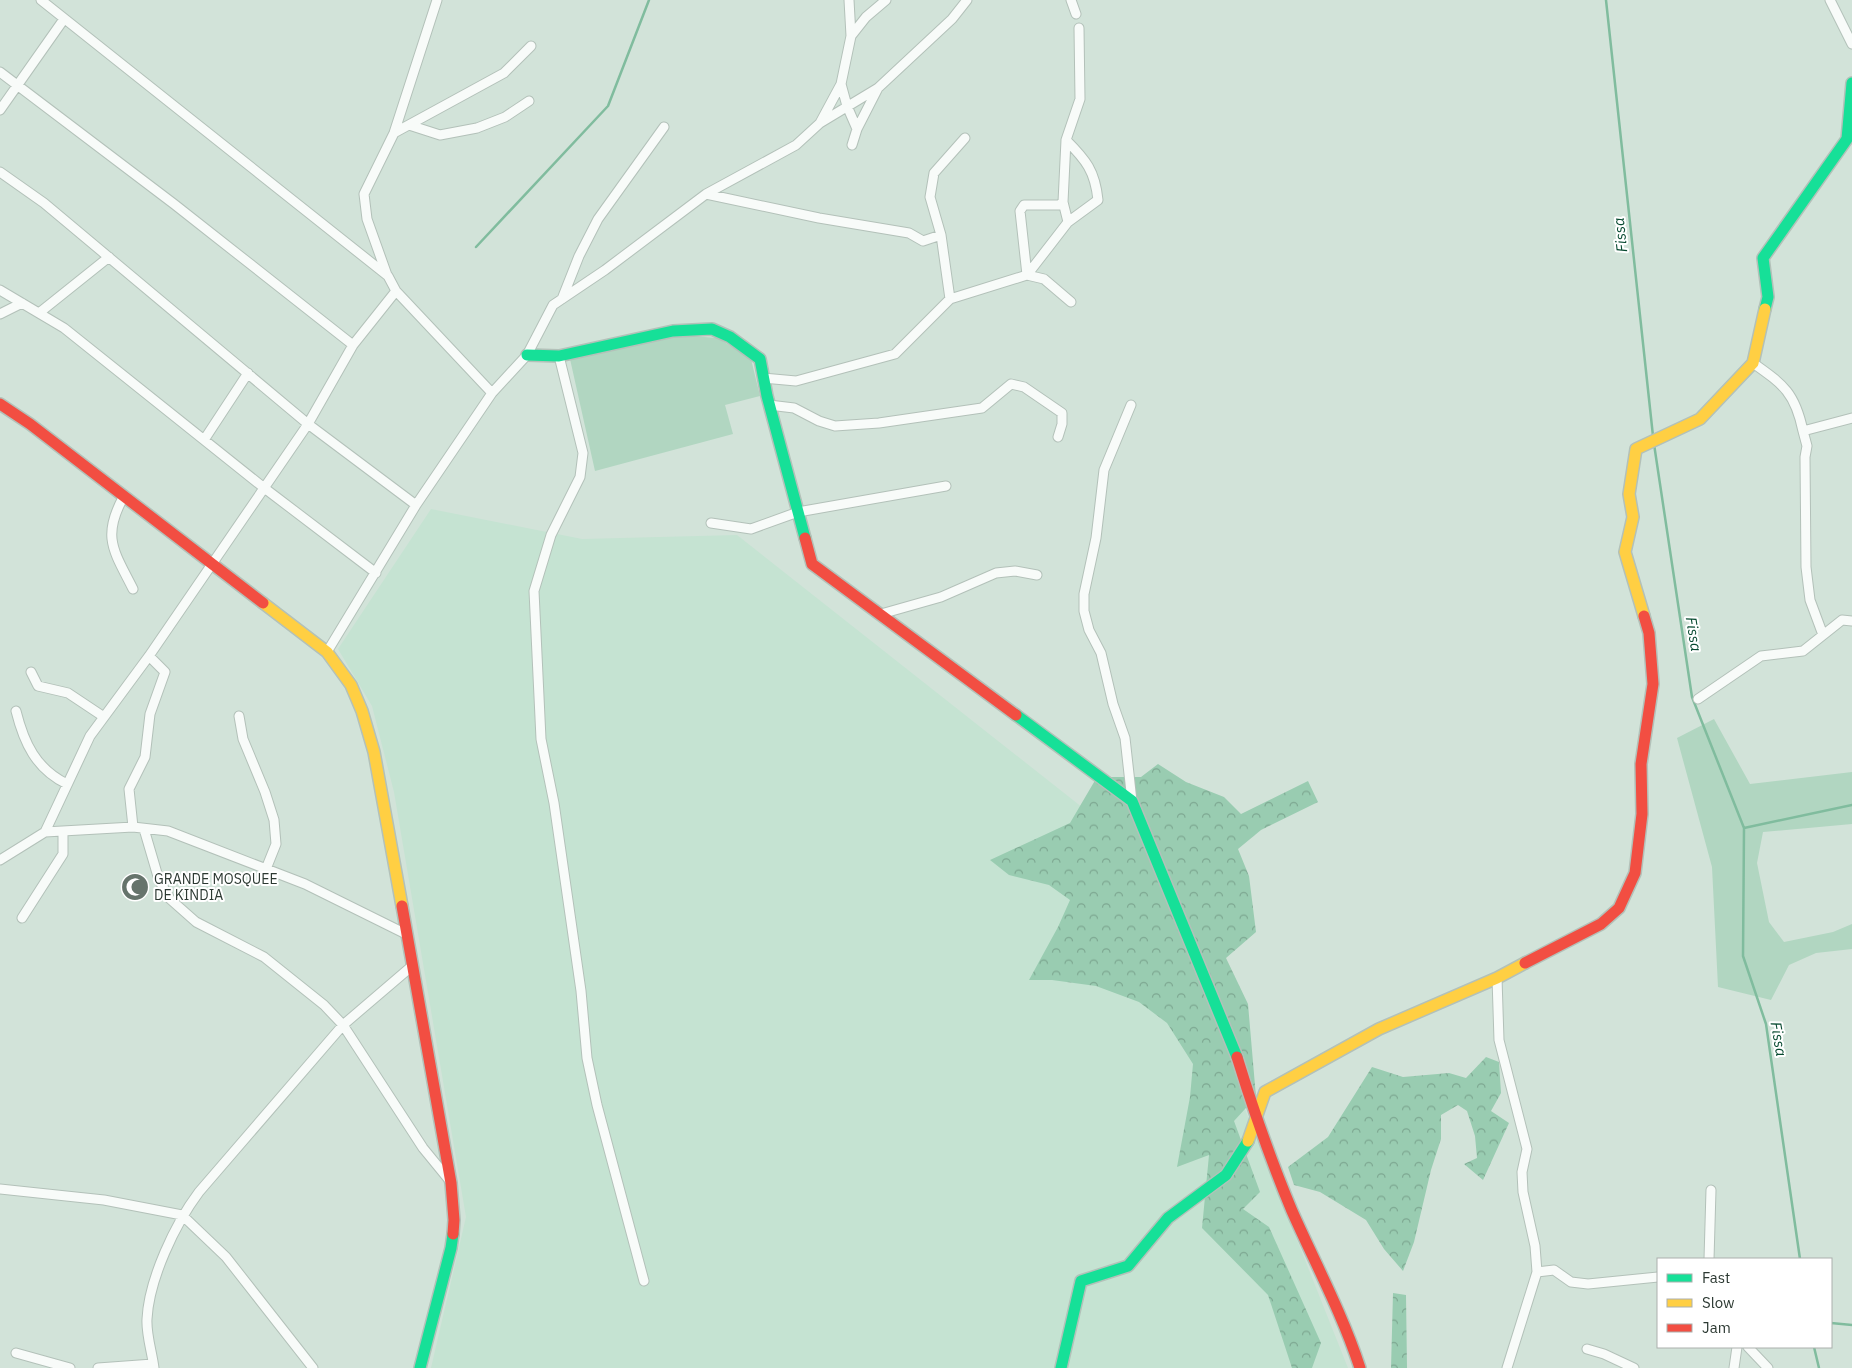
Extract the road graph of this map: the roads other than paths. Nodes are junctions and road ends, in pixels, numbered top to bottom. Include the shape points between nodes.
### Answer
1 (41, 0) edge
2 (436, 0) edge
3 (848, 0) edge
4 (886, 0) edge
5 (1071, 0) edge
6 (1830, 0) edge
7 (963, 1) edge
8 (1076, 14) dead end
9 (64, 19) junction
10 (1079, 28) dead end
11 (851, 36) junction
12 (1852, 44) edge
13 (531, 46) dead end
14 (0, 72) edge
15 (1852, 83) edge
16 (841, 84) junction
17 (16, 86) junction
18 (878, 88) junction
19 (529, 101) dead end
20 (847, 106) junction
21 (0, 110) edge
22 (820, 123) junction
23 (410, 125) junction
24 (664, 127) dead end
25 (857, 129) junction
26 (394, 133) junction
27 (965, 138) dead end
28 (1066, 140) junction
29 (852, 144) dead end
30 (0, 172) edge
31 (706, 194) junction
32 (1063, 202) junction
33 (1068, 222) junction
34 (941, 235) junction
35 (109, 257) junction
36 (1027, 275) junction
37 (388, 276) junction
38 (0, 290) edge
39 (396, 291) junction
40 (562, 299) junction
41 (950, 299) junction
42 (1070, 302) dead end
43 (22, 303) junction
44 (39, 313) junction
45 (0, 314) edge
46 (353, 345) junction
47 (527, 355) junction
48 (559, 356) junction
49 (1754, 363) junction
50 (248, 373) junction
51 (763, 378) junction
52 (492, 393) junction
53 (0, 404) edge
54 (769, 405) junction
55 (1131, 405) dead end
56 (1852, 418) edge
57 (308, 424) junction
58 (1803, 431) junction
59 (1058, 437) dead end
60 (204, 440) junction
61 (946, 486) dead end
62 (263, 487) junction
63 (124, 496) junction
64 (416, 505) junction
65 (798, 512) junction
66 (711, 523) dead end
67 (212, 563) junction
68 (376, 573) junction
69 (1037, 575) dead end
70 (133, 589) dead end
71 (881, 614) junction
72 (1852, 621) edge
73 (1823, 635) junction
74 (327, 652) junction
75 (149, 656) junction
76 (30, 672) dead end
77 (1698, 699) dead end
78 (16, 711) dead end
79 (239, 716) dead end
80 (104, 717) junction
81 (68, 784) junction
82 (1132, 801) junction
83 (133, 828) junction
84 (144, 829) junction
85 (64, 831) junction
86 (45, 832) junction
87 (0, 860) edge
88 (266, 869) junction
89 (22, 918) dead end
90 (406, 934) junction
91 (412, 966) junction
92 (1497, 978) junction
93 (343, 1025) junction
94 (1256, 1118) junction
95 (451, 1183) junction
96 (0, 1189) edge
97 (1710, 1190) dead end
98 (182, 1215) junction
99 (1709, 1258) edge
100 (1537, 1272) junction
101 (1657, 1277) edge
102 (644, 1281) dead end
103 (1737, 1348) edge
104 (1749, 1348) edge
105 (1587, 1349) dead end
106 (16, 1353) dead end
107 (154, 1366) edge
108 (309, 1366) edge
109 (70, 1368) edge
110 (98, 1368) edge
111 (420, 1368) edge
112 (1061, 1368) edge
113 (1360, 1368) edge
114 (1507, 1368) edge
115 (1634, 1368) edge
116 (1734, 1368) edge
117 (1768, 1368) edge

1 - 9 street
2 - 26 street
3 - 11 street
4 - 11 street
5 - 8 street
6 - 12 street
7 - 18 street via 952,19
9 - 17 street
9 - 37 street
10 - 28 street via 1080,99
11 - 16 street
13 - 23 street via 504,73
14 - 17 street
15 - 49 street via 1848,139 1763,258 1768,297
16 - 20 street
16 - 22 street
17 - 21 street
17 - 46 street via 174,204
18 - 20 street
18 - 25 street
19 - 23 street via 506,117 477,128 440,135
20 - 22 street
20 - 25 street
22 - 31 street via 796,145
23 - 26 street
24 - 40 street via 598,219
25 - 29 street
26 - 37 street via 364,194 367,219
27 - 34 street via 934,173 930,197
28 - 32 street
28 - 33 street via 1096,178 1098,200
30 - 35 street
31 - 34 street via 909,233 923,241
31 - 40 street
32 - 33 street
32 - 36 street via 1059,205 1024,205 1020,211
33 - 36 street
34 - 41 street
35 - 44 street
35 - 50 street
36 - 41 street
36 - 42 street via 1044,279
37 - 39 street
38 - 43 street
39 - 46 street
39 - 52 street
40 - 47 street via 553,305
41 - 51 street via 895,354 796,381
43 - 44 street
43 - 45 street
44 - 60 street via 64,328
46 - 57 street
47 - 48 street
47 - 52 street
48 - 51 street via 673,331 712,328 760,360
48 - 102 street via 583,453 580,477 551,535 534,591 541,739 554,803 581,991 587,1058
49 - 58 street via 1783,384 1799,411
49 - 92 street via 1700,419 1636,450 1629,494 1633,517 1625,552 1649,633 1653,684 1642,764 1642,814 1635,872 1619,908 1601,924
50 - 57 street
50 - 60 street
51 - 54 street
52 - 64 street
53 - 63 street
54 - 59 street via 794,408 835,426 879,423 982,408 1011,384 1024,387 1062,413
54 - 65 street
55 - 82 street via 1104,470 1084,611 1101,653 1125,738
56 - 58 street
57 - 62 street
57 - 64 street
58 - 73 street via 1806,446 1806,567 1810,600
60 - 62 street
61 - 65 street
62 - 67 street
62 - 68 street
63 - 67 street
63 - 70 street via 114,514 111,544
64 - 68 street
65 - 66 street via 751,529
65 - 71 street via 812,564
67 - 74 street
67 - 75 street
68 - 74 street
69 - 71 street via 1015,570 996,573 941,597
71 - 82 street
72 - 73 street via 1842,620
73 - 77 street via 1803,650 1761,656
74 - 90 street via 351,685 374,752
75 - 80 street
75 - 83 street via 164,672 150,714 145,757 130,789
76 - 80 street via 38,686 68,693
78 - 81 street via 23,738 46,772
79 - 88 street via 243,739 274,820 276,844
80 - 81 street via 90,736
81 - 86 street
82 - 94 street via 1236,1055
83 - 84 street
83 - 85 street
84 - 88 street via 168,831
84 - 93 street via 159,880 170,899 196,922 264,957 324,1005
85 - 86 street
85 - 89 street via 63,854
86 - 87 street
88 - 90 street via 305,884
90 - 91 street
91 - 93 street
91 - 95 street
92 - 94 street via 1378,1029 1265,1092
92 - 100 street via 1499,1040 1527,1149 1522,1172 1523,1192 1535,1246
93 - 95 street via 423,1148
93 - 98 street
94 - 112 street via 1249,1139 1226,1175 1168,1218 1128,1266 1080,1282
94 - 113 street via 1292,1210 1347,1329
95 - 111 street via 452,1248
96 - 98 street via 104,1200
97 - 99 street
98 - 107 street via 150,1292 147,1321
98 - 108 street via 226,1256
100 - 101 street via 1554,1270 1571,1282 1588,1284
100 - 114 street
103 - 116 street
104 - 117 street
105 - 115 street
106 - 109 street
107 - 110 street

